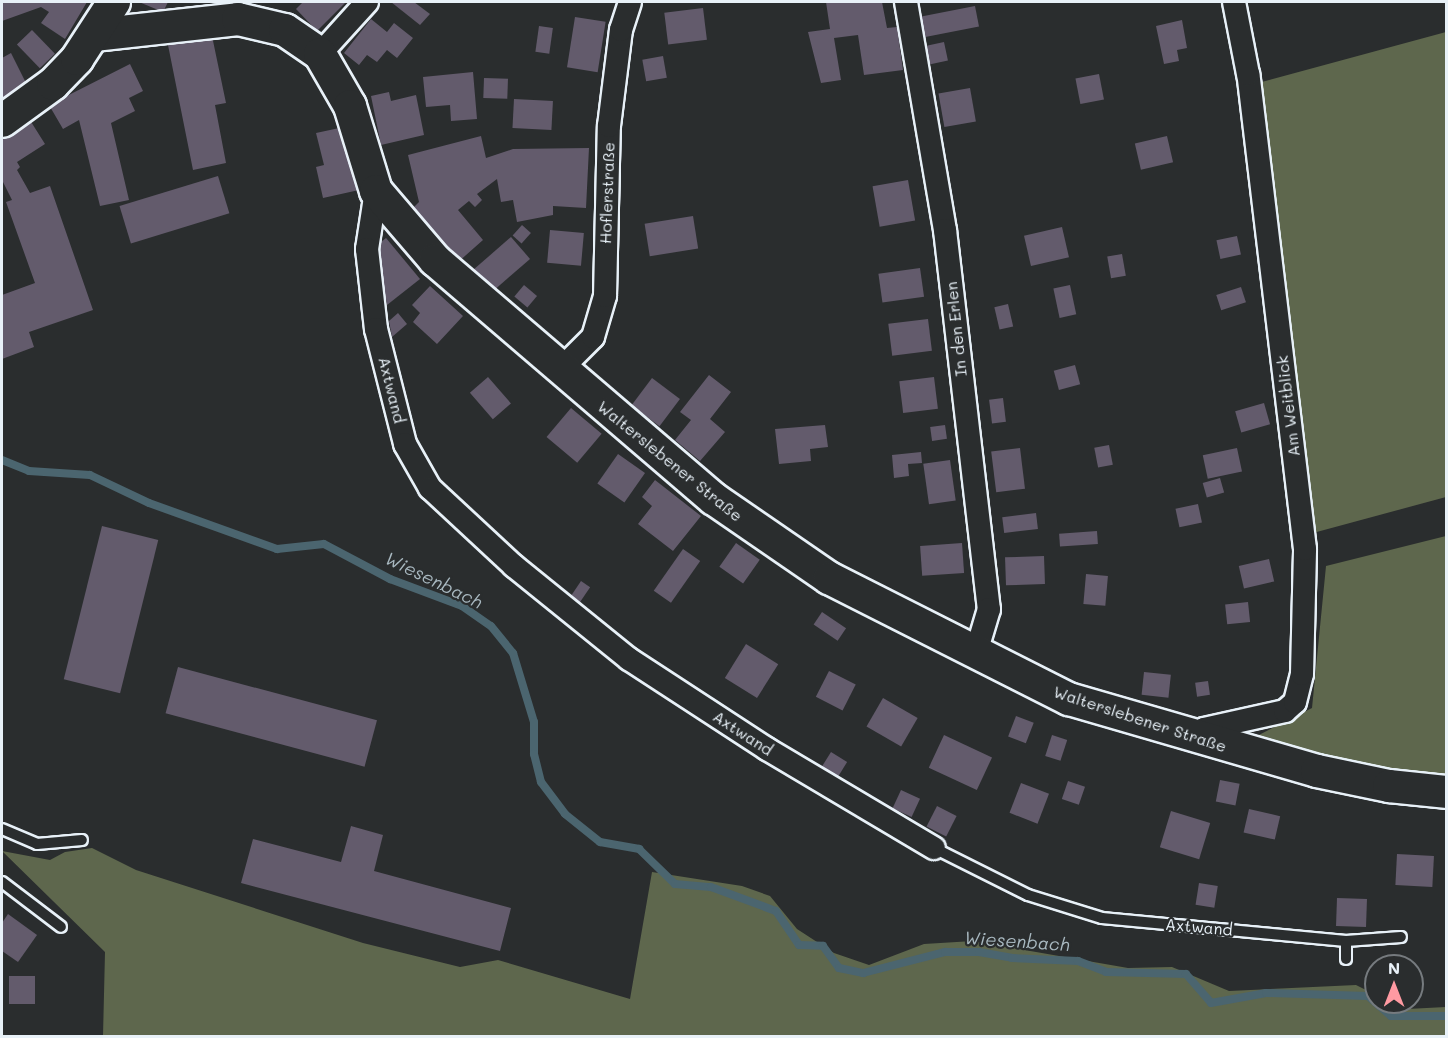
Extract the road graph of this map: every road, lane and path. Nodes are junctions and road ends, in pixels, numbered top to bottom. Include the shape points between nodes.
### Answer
1 (114, 2) edge
2 (367, 2) edge
3 (630, 2) edge
4 (906, 2) edge
5 (1234, 2) edge
6 (238, 10) edge
7 (94, 35) junction
8 (320, 54) junction
9 (2, 121) edge
10 (376, 191) junction
11 (559, 371) junction
12 (975, 656) junction
13 (1195, 739) junction
14 (1446, 792) edge
15 (2, 829) edge
16 (82, 840) dead end
17 (934, 848) joint
18 (2, 882) edge
19 (61, 927) dead end
20 (1401, 937) dead end
21 (1346, 941) junction
22 (1346, 959) dead end

1 - 7 street
2 - 8 street
3 - 11 street, Hoflerstraße via 621,30 609,126 605,296 593,337
4 - 12 street, In den Erlen via 945,230 989,609
5 - 13 street, Am Weitblick via 1248,74 1305,549 1302,674 1295,702 1285,711 1204,729
6 - 7 street, Walterslebener Straße
6 - 8 street, Walterslebener Straße via 285,30
7 - 9 street via 53,84
8 - 10 street, Walterslebener Straße via 350,106
10 - 11 street, Walterslebener Straße via 435,260
10 - 17 street, Axtwand via 367,249 376,329 405,444 430,488 514,566 629,659 767,749
11 - 12 street, Walterslebener Straße via 714,500 829,578
12 - 13 street, Walterslebener Straße via 1069,699
13 - 14 street, Walterslebener Straße via 1389,786
15 - 16 lane via 37,844
17 - 21 lane, Axtwand via 1028,895 1102,918
18 - 19 lane
20 - 21 lane, Axtwand
21 - 22 lane

